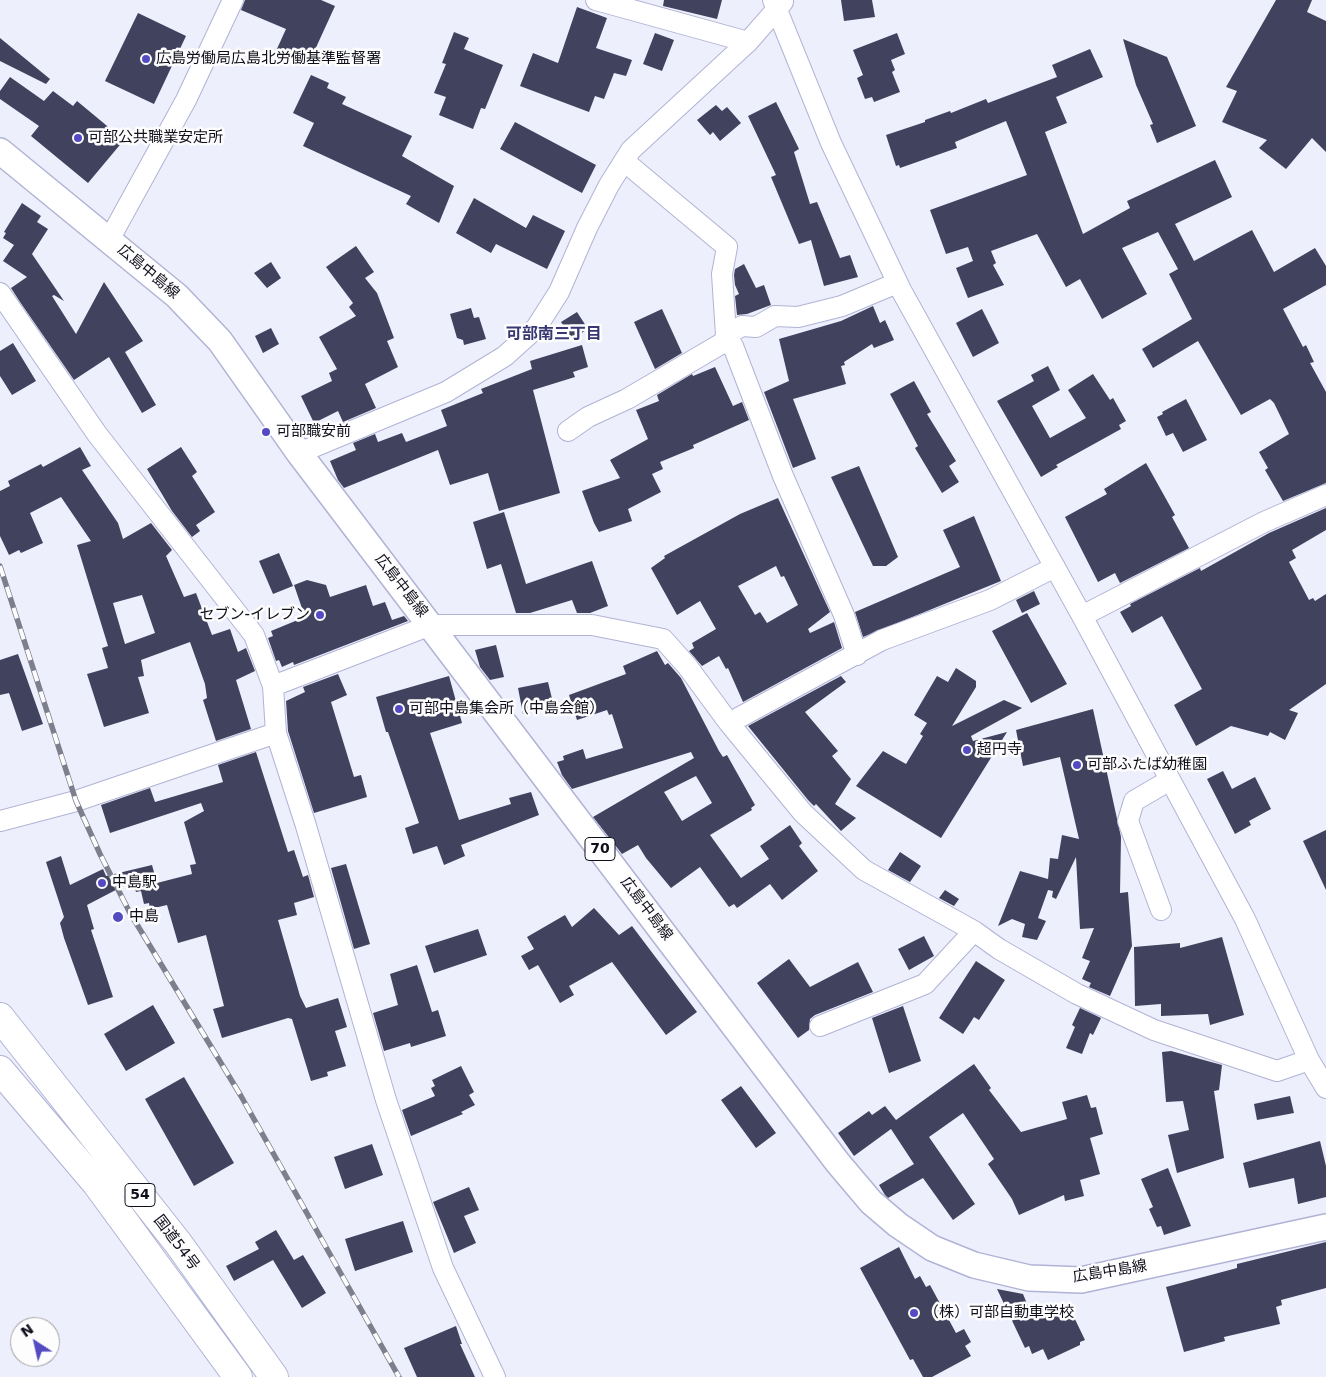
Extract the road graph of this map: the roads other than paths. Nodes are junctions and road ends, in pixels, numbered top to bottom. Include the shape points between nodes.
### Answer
1 (233, 0) edge
2 (596, 0) edge
3 (778, 3) edge
4 (748, 42) junction
5 (0, 152) edge
6 (624, 161) junction
7 (109, 240) junction
8 (897, 283) junction
9 (0, 293) edge
10 (725, 339) junction
11 (568, 431) dead end
12 (299, 453) junction
13 (1326, 495) edge
14 (1055, 567) junction
15 (1082, 616) junction
16 (431, 625) junction
17 (857, 655) junction
18 (273, 686) junction
19 (729, 723) junction
20 (276, 733) junction
21 (1170, 780) junction
22 (0, 821) edge
23 (1161, 910) dead end
24 (974, 931) junction
25 (0, 1017) edge
26 (820, 1026) dead end
27 (1309, 1060) junction
28 (0, 1070) edge
29 (1326, 1088) edge
30 (1326, 1227) edge
31 (238, 1377) edge
32 (274, 1377) edge
33 (495, 1377) edge

1 - 7 street via 186,100
2 - 4 street
3 - 4 street
3 - 8 street via 831,142
4 - 6 street via 631,150
5 - 7 main road, 広島中島線 / 70
6 - 10 street via 728,247 722,274
6 - 12 street via 591,219 559,292 536,328 505,356 446,392
7 - 12 main road, 広島中島線 / 70 via 177,296 220,340
8 - 10 street via 842,306 798,318 775,316 756,327 742,326
8 - 14 street
9 - 18 street via 97,434 254,635
10 - 11 street
10 - 17 street via 733,346 783,476 844,615
12 - 16 main road, 広島中島線 / 70
13 - 15 street via 1264,522
14 - 15 street
14 - 17 street via 990,600 882,640
15 - 21 street
16 - 18 street
16 - 19 street via 592,625 663,639
16 - 30 main road, 広島中島線 / 70 via 838,1163 871,1202 932,1248 974,1266 1029,1278 1081,1280
17 - 19 street
18 - 20 street
19 - 24 street via 803,813 864,870
20 - 22 street via 76,801
20 - 33 street via 414,1186 443,1268
21 - 23 street via 1134,802 1128,821
21 - 27 street via 1245,919
24 - 26 street via 925,984
24 - 27 street via 1077,994 1154,1030 1277,1071
25 - 32 highway, 国道54号 / 54 via 178,1243
27 - 29 street
28 - 31 highway, 国道54号 / 54 via 96,1183

